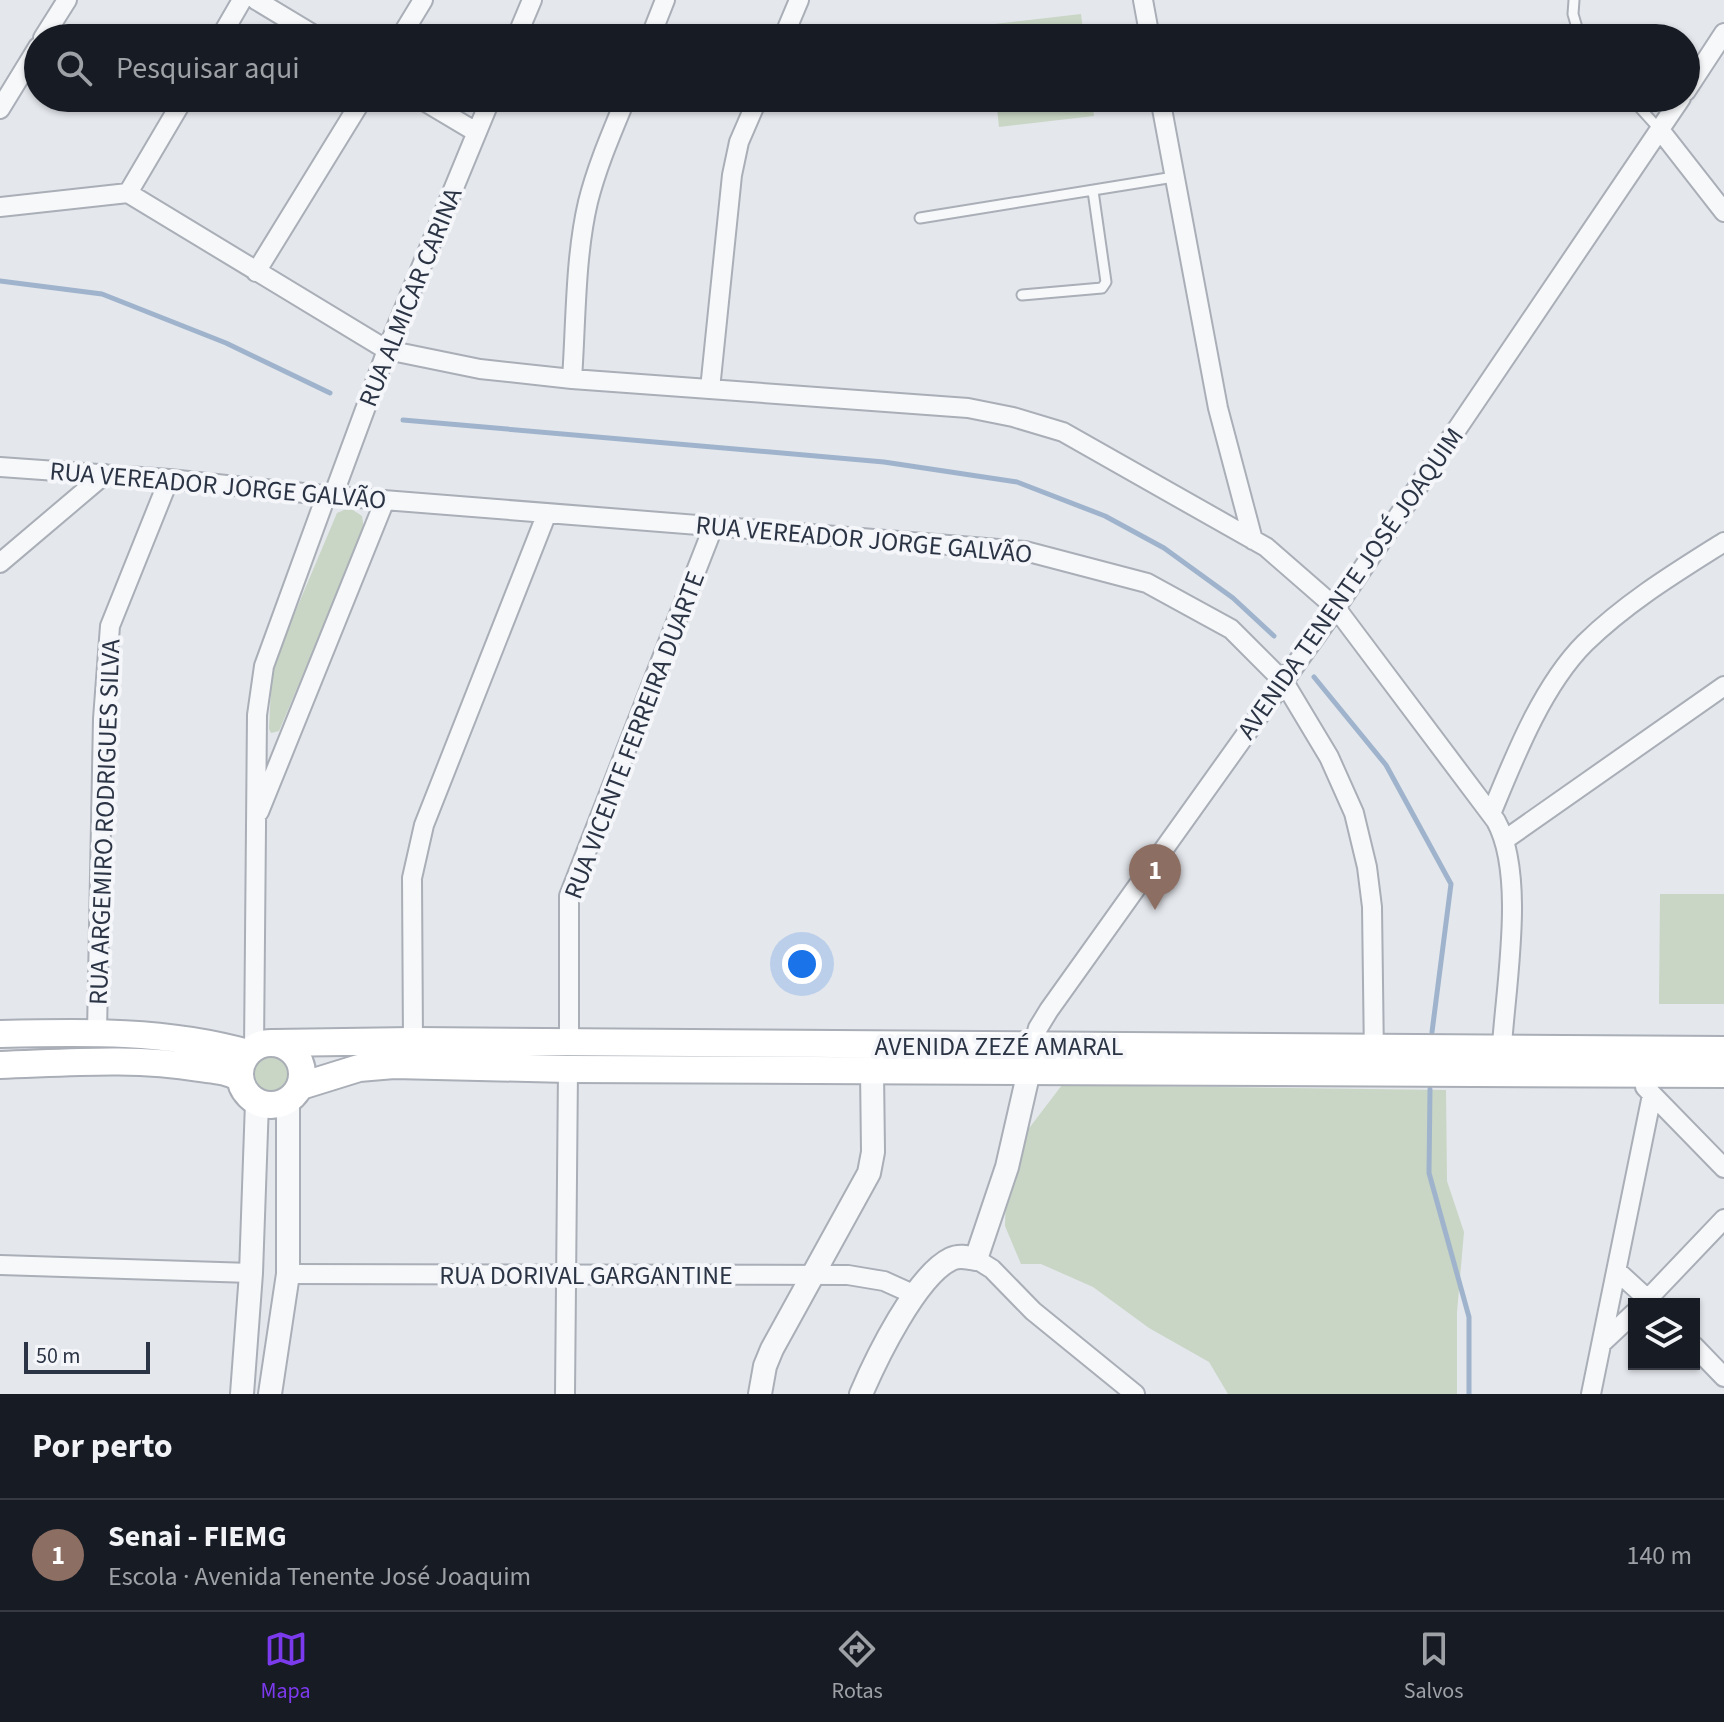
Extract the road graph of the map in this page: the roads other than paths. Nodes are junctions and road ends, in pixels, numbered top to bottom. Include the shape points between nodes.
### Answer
1 (67, 0) edge
2 (242, 0) edge
3 (256, 0) edge
4 (423, 0) edge
5 (532, 0) edge
6 (665, 0) edge
7 (799, 0) edge
8 (1143, 0) edge
9 (1574, 0) edge
10 (52, 24) edge
11 (228, 24) edge
12 (296, 24) edge
13 (408, 24) edge
14 (522, 24) edge
15 (656, 24) edge
16 (789, 24) edge
17 (1147, 24) edge
18 (1576, 24) edge
19 (1724, 33) edge
20 (24, 70) edge
21 (1700, 70) edge
22 (0, 109) edge
23 (176, 112) edge
24 (354, 112) edge
25 (442, 112) edge
26 (485, 112) edge
27 (620, 112) edge
28 (752, 112) edge
29 (1162, 112) edge
30 (1644, 112) edge
31 (1672, 112) edge
32 (1660, 130) junction
33 (476, 132) junction
34 (1174, 177) junction
35 (1093, 191) junction
36 (128, 193) junction
37 (0, 207) edge
38 (1724, 212) edge
39 (920, 218) dead end
40 (256, 272) junction
41 (1022, 295) dead end
42 (387, 350) junction
43 (572, 379) junction
44 (710, 389) junction
45 (0, 467) edge
46 (105, 474) junction
47 (169, 479) junction
48 (330, 496) junction
49 (385, 500) junction
50 (547, 513) junction
51 (714, 525) junction
52 (1253, 540) junction
53 (1724, 542) edge
54 (0, 563) edge
55 (1336, 608) junction
56 (1284, 682) junction
57 (1724, 686) edge
58 (1491, 814) junction
59 (255, 822) junction
60 (1506, 839) junction
61 (97, 1032) junction
62 (0, 1034) edge
63 (413, 1041) junction
64 (882, 1046) junction
65 (1724, 1050) edge
66 (254, 1056) junction
67 (568, 1056) junction
68 (1030, 1059) junction
69 (1374, 1060) junction
70 (1501, 1061) junction
71 (0, 1065) edge
72 (872, 1071) junction
73 (1632, 1074) junction
74 (1724, 1074) edge
75 (294, 1094) junction
76 (1652, 1095) junction
77 (257, 1102) junction
78 (1724, 1168) edge
79 (1724, 1219) edge
80 (976, 1259) junction
81 (0, 1265) edge
82 (1617, 1271) junction
83 (251, 1273) junction
84 (288, 1274) junction
85 (814, 1275) junction
86 (568, 1276) junction
87 (915, 1295) junction
88 (1644, 1298) edge
89 (1652, 1298) edge
90 (1628, 1319) edge
91 (1602, 1343) junction
92 (1700, 1352) edge
93 (1724, 1377) edge
94 (864, 1393) edge
95 (242, 1394) edge
96 (270, 1394) edge
97 (565, 1394) edge
98 (760, 1394) edge
99 (1135, 1394) edge
100 (1591, 1394) edge

1 - 10 street
2 - 11 street
3 - 12 street
4 - 13 street
5 - 14 street
6 - 15 street
7 - 16 street
8 - 17 street
9 - 18 lane
19 - 21 street
20 - 22 street
23 - 36 street
24 - 40 street
25 - 33 street
26 - 33 street, RUA ALMICAR CARINA
27 - 43 street via 587,206
28 - 44 street via 732,175
29 - 34 street
30 - 32 lane
31 - 32 street, AVENIDA TENENTE JOSÉ JOAQUIM
32 - 38 street
32 - 55 street, AVENIDA TENENTE JOSÉ JOAQUIM
33 - 42 street, RUA ALMICAR CARINA
34 - 35 lane
34 - 52 street via 1218,408
35 - 39 lane
35 - 41 lane via 1106,282 1102,288
36 - 37 street
36 - 40 street
40 - 42 street
42 - 43 street via 480,369
42 - 48 street, RUA ALMICAR CARINA
43 - 44 street
44 - 52 street via 968,408 1013,417 1063,432
45 - 46 street, RUA VEREADOR JORGE GALVÃO
46 - 47 street, RUA VEREADOR JORGE GALVÃO
46 - 54 street
47 - 48 street, RUA VEREADOR JORGE GALVÃO
47 - 61 street, RUA ARGEMIRO RODRIGUES SILVA via 110,626 103,719
48 - 49 street, RUA VEREADOR JORGE GALVÃO
48 - 59 street, RUA ALMICAR CARINA via 264,666 257,715
49 - 50 street, RUA VEREADOR JORGE GALVÃO
49 - 59 street, RUA ALMICAR CARINA
50 - 51 street, RUA VEREADOR JORGE GALVÃO
50 - 63 street via 424,825 412,878
51 - 56 street, RUA VEREADOR JORGE GALVÃO via 1025,551 1147,583 1231,629
51 - 67 street, RUA VICENTE FERREIRA DUARTE via 569,896
52 - 55 street
53 - 58 street via 1642,594 1583,645 1548,692
55 - 56 street, AVENIDA TENENTE JOSÉ JOAQUIM
55 - 58 street
56 - 68 street, AVENIDA TENENTE JOSÉ JOAQUIM via 1049,1010
56 - 69 street, RUA VEREADOR JORGE GALVÃO via 1329,757 1354,813 1367,867
57 - 60 street
58 - 60 street
59 - 66 street, RUA ALMICAR CARINA
60 - 70 street via 1513,888
61 - 62 main road, AVENIDA ZEZÉ AMARAL
61 - 66 main road, AVENIDA ZEZÉ AMARAL via 207,1041
63 - 66 main road, AVENIDA ZEZÉ AMARAL
63 - 67 main road, AVENIDA ZEZÉ AMARAL
64 - 67 main road, AVENIDA ZEZÉ AMARAL
64 - 68 main road, AVENIDA ZEZÉ AMARAL
64 - 72 main road
65 - 70 main road, AVENIDA ZEZÉ AMARAL
66 - 71 main road, AVENIDA ZEZÉ AMARAL via 230,1072 180,1064
66 - 75 main road, AVENIDA ZEZÉ AMARAL via 285,1046 295,1053 303,1074
66 - 77 main road via 245,1091
67 - 72 main road, AVENIDA ZEZÉ AMARAL
67 - 75 main road, AVENIDA ZEZÉ AMARAL via 359,1068
67 - 86 street, RUA VICENTE FERREIRA DUARTE
68 - 69 main road, AVENIDA ZEZÉ AMARAL
68 - 72 main road, AVENIDA ZEZÉ AMARAL
68 - 80 street via 1007,1167
69 - 70 main road, AVENIDA ZEZÉ AMARAL
70 - 73 main road, AVENIDA ZEZÉ AMARAL
72 - 85 street via 869,1173
73 - 74 main road, AVENIDA ZEZÉ AMARAL
73 - 76 street
75 - 77 main road, AVENIDA ZEZÉ AMARAL via 278,1105
75 - 84 street
76 - 78 street
76 - 82 street
77 - 83 street
79 - 89 street
80 - 87 street via 951,1259
80 - 99 street
81 - 83 street
82 - 88 street
82 - 91 street
83 - 95 street
84 - 86 street, RUA DORIVAL GARGANTINE
84 - 96 street
85 - 86 street, RUA DORIVAL GARGANTINE
85 - 87 street, RUA DORIVAL GARGANTINE via 884,1281
85 - 98 street via 772,1349
86 - 97 street, RUA VICENTE FERREIRA DUARTE
87 - 94 street via 892,1330
90 - 91 street
91 - 100 street
92 - 93 street

